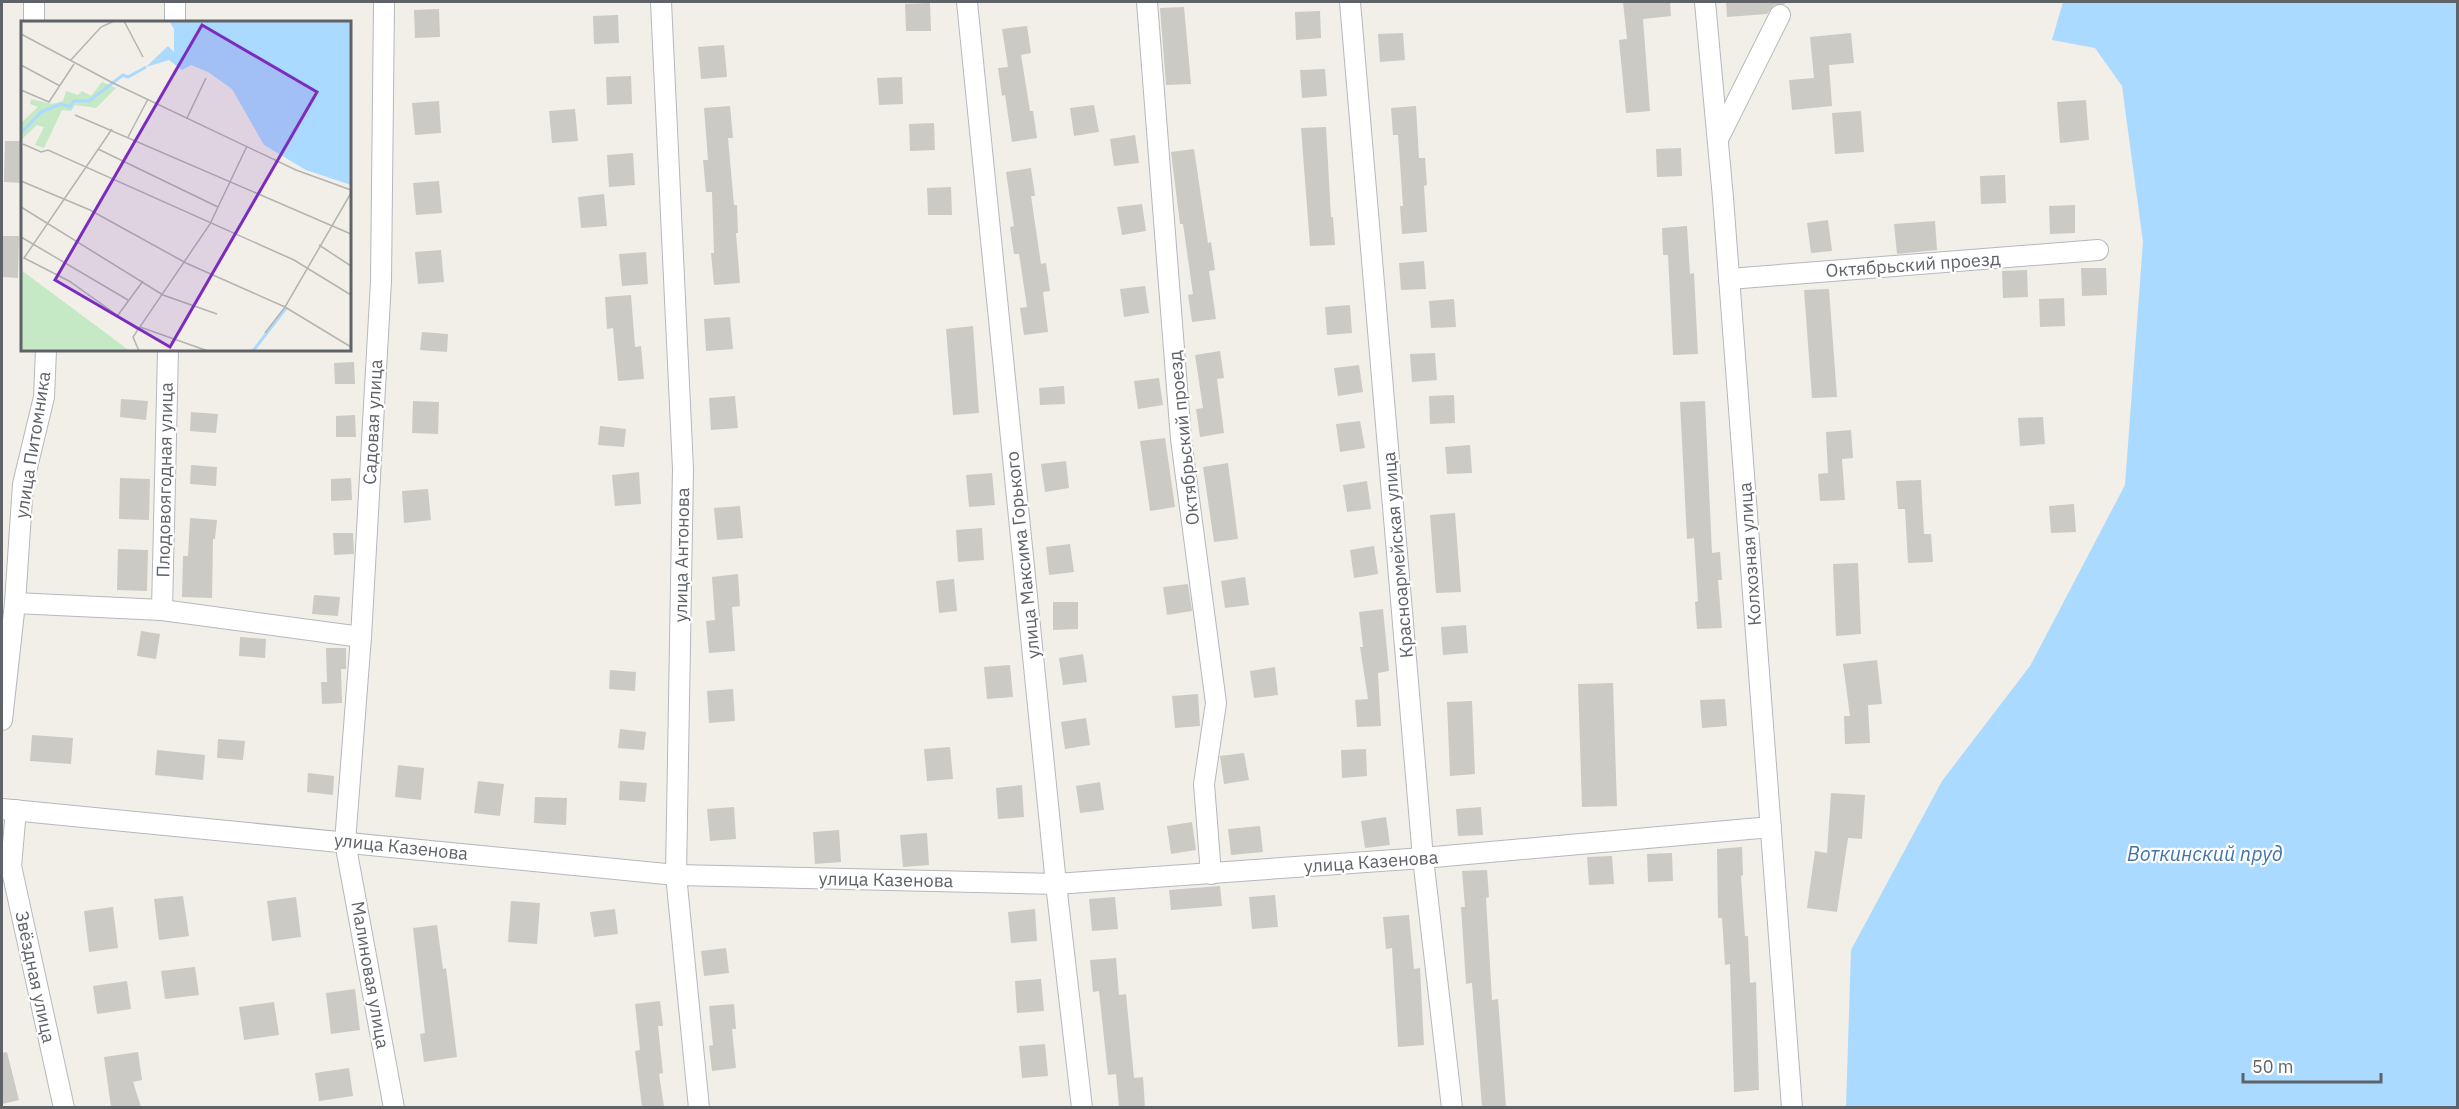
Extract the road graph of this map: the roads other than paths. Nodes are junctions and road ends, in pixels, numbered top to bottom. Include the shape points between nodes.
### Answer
1 (34, 2) edge
2 (176, 2) edge
3 (384, 2) edge
4 (661, 2) edge
5 (967, 2) edge
6 (1148, 2) edge
7 (1350, 2) edge
8 (1705, 2) edge
9 (1779, 15) dead end
10 (34, 21) edge
11 (175, 21) edge
12 (1718, 139) junction
13 (2098, 250) dead end
14 (1729, 279) junction
15 (46, 351) edge
16 (168, 351) edge
17 (15, 603) junction
18 (162, 609) junction
19 (361, 637) junction
20 (2, 720) edge
21 (9, 809) edge
22 (1771, 827) junction
23 (345, 842) junction
24 (1424, 858) junction
25 (1211, 873) junction
26 (676, 875) junction
27 (1056, 884) junction
28 (64, 1107) edge
29 (394, 1107) edge
30 (699, 1107) edge
31 (1082, 1107) edge
32 (1452, 1107) edge
33 (1792, 1107) edge

1 - 10 street
2 - 11 street
3 - 19 street, Садовая улица via 381,281
4 - 26 street, улица Антонова via 683,469
5 - 27 street, улица Максима Горького
6 - 25 street, Октябрьский проезд via 1181,439 1216,703 1204,784
7 - 24 street, Красноармейская улица
8 - 12 street, Колхозная улица
9 - 12 street
12 - 14 street, Колхозная улица
13 - 14 street, Октябрьский проезд
14 - 22 street, Колхозная улица
15 - 17 street, улица Питомника via 44,397 23,484
16 - 18 street, Плодовоягодная улица
17 - 18 street
17 - 20 street, улица Питомника
18 - 19 street
19 - 23 street, Садовая улица
21 - 23 street, улица Казенова
21 - 28 street, Звёздная улица via 10,866
22 - 24 street, улица Казенова
22 - 33 street, Колхозная улица
23 - 26 street, улица Казенова
23 - 29 street, Малиновая улица
24 - 25 street, улица Казенова
24 - 32 street, Красноармейская улица
25 - 27 street, улица Казенова
26 - 27 street, улица Казенова
26 - 30 street, улица Антонова
27 - 31 street, улица Максима Горького

